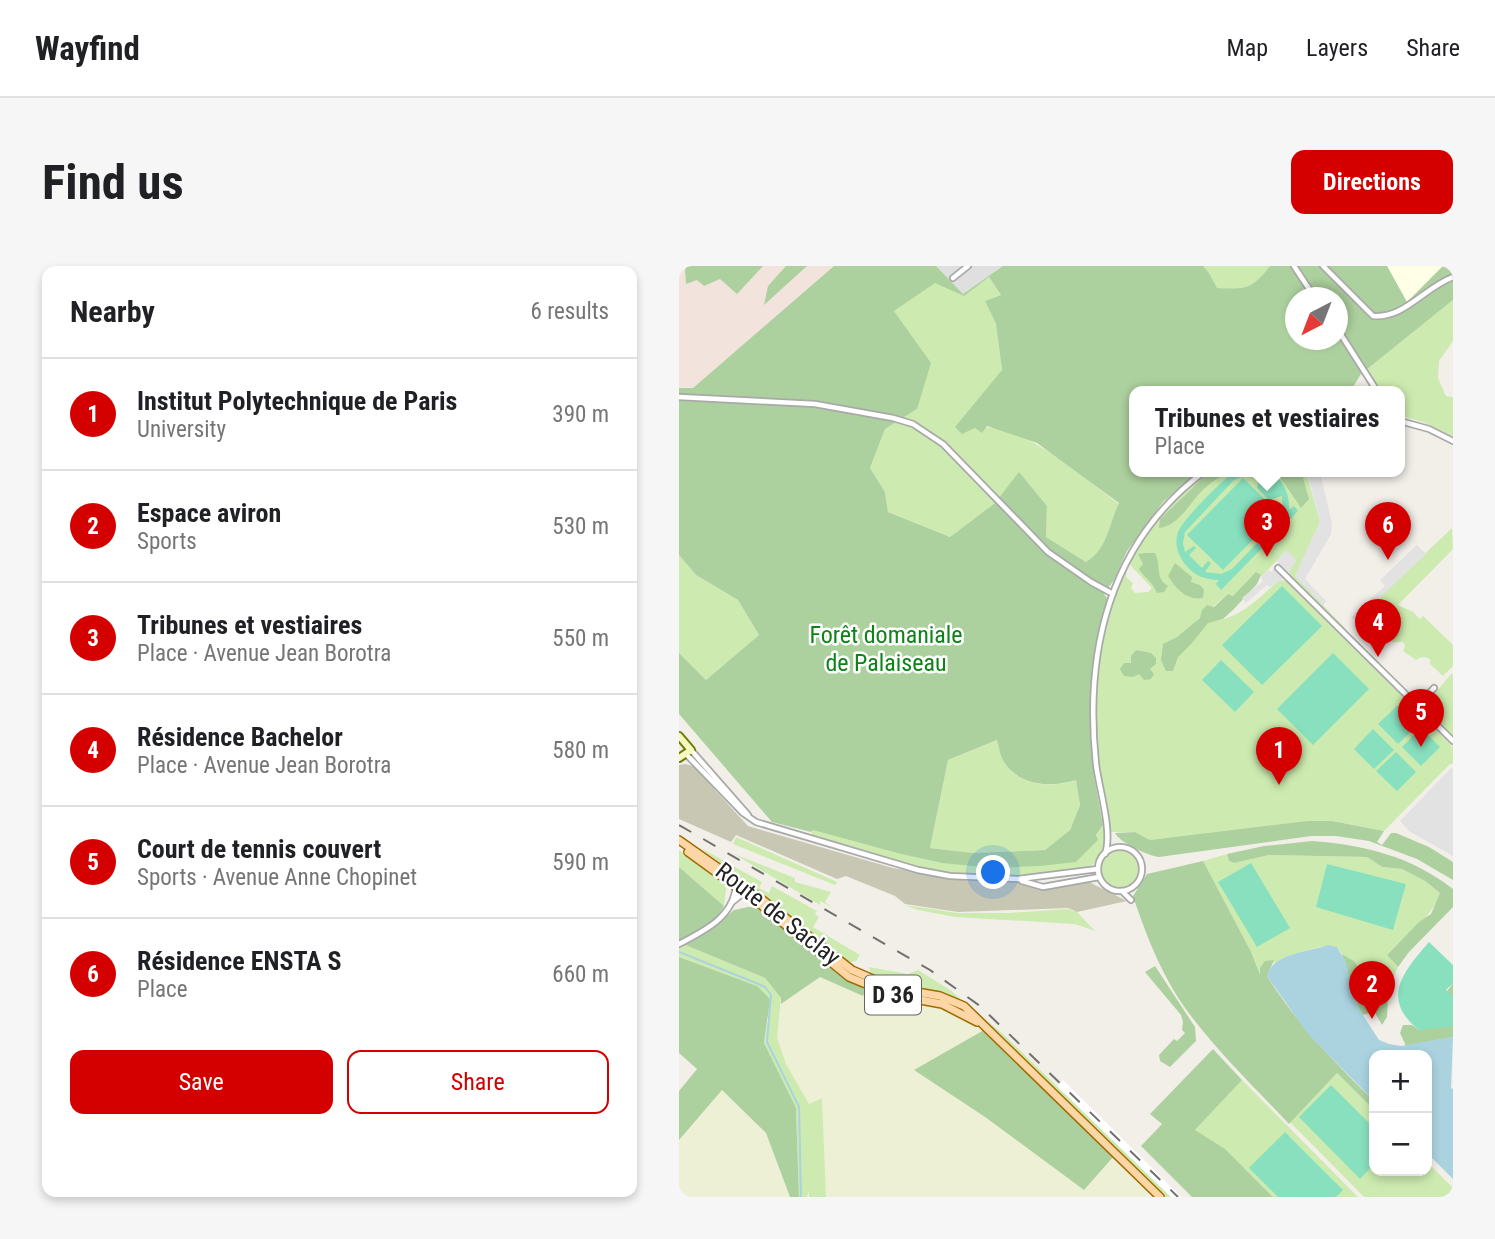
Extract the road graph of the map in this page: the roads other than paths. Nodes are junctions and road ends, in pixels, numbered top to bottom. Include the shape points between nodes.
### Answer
1 (968, 266) edge
2 (1294, 266) edge
3 (1323, 266) edge
4 (1453, 277) edge
5 (953, 278) dead end
6 (1308, 287) edge
7 (1348, 346) edge
8 (1374, 386) edge
9 (679, 397) edge
10 (1405, 422) edge
11 (1453, 441) edge
12 (1198, 477) edge
13 (1278, 568) dead end
14 (1112, 594) junction
15 (1434, 688) dead end
16 (1417, 706) junction
17 (679, 736) edge
18 (1453, 741) edge
19 (683, 748) edge
20 (679, 758) edge
21 (1109, 838) junction
22 (679, 843) edge
23 (1117, 848) junction
24 (1105, 854) junction
25 (1098, 869) junction
26 (1100, 877) junction
27 (1018, 879) junction
28 (736, 883) junction
29 (1133, 887) junction
30 (746, 891) junction
31 (1121, 891) junction
32 (731, 904) junction
33 (679, 944) edge
34 (1160, 1197) edge

1 - 5 street
2 - 6 street
3 - 4 street via 1373,316 1383,317
7 - 8 street
9 - 14 street via 815,404 913,424 952,453 1048,552
10 - 11 street
12 - 14 street via 1146,529
13 - 16 street
14 - 21 street via 1097,652 1093,701 1098,782
15 - 16 street
16 - 18 street
17 - 19 main road
19 - 20 main road
19 - 27 street via 761,825 931,873
21 - 23 street
21 - 24 street
22 - 28 main road, Route de Saclay / D 36
23 - 24 street
23 - 29 street via 1128,849 1140,860 1140,875
24 - 25 street
25 - 26 street
25 - 27 street
26 - 27 street via 1043,887
26 - 31 street via 1108,887
28 - 30 main road, Route de Saclay / D 36
28 - 32 street
29 - 31 street
29 - 31 street via 1131,900
30 - 32 street
30 - 34 main road, Route de Saclay / D 36 via 857,982 941,1004 992,1032
32 - 33 street via 713,925

